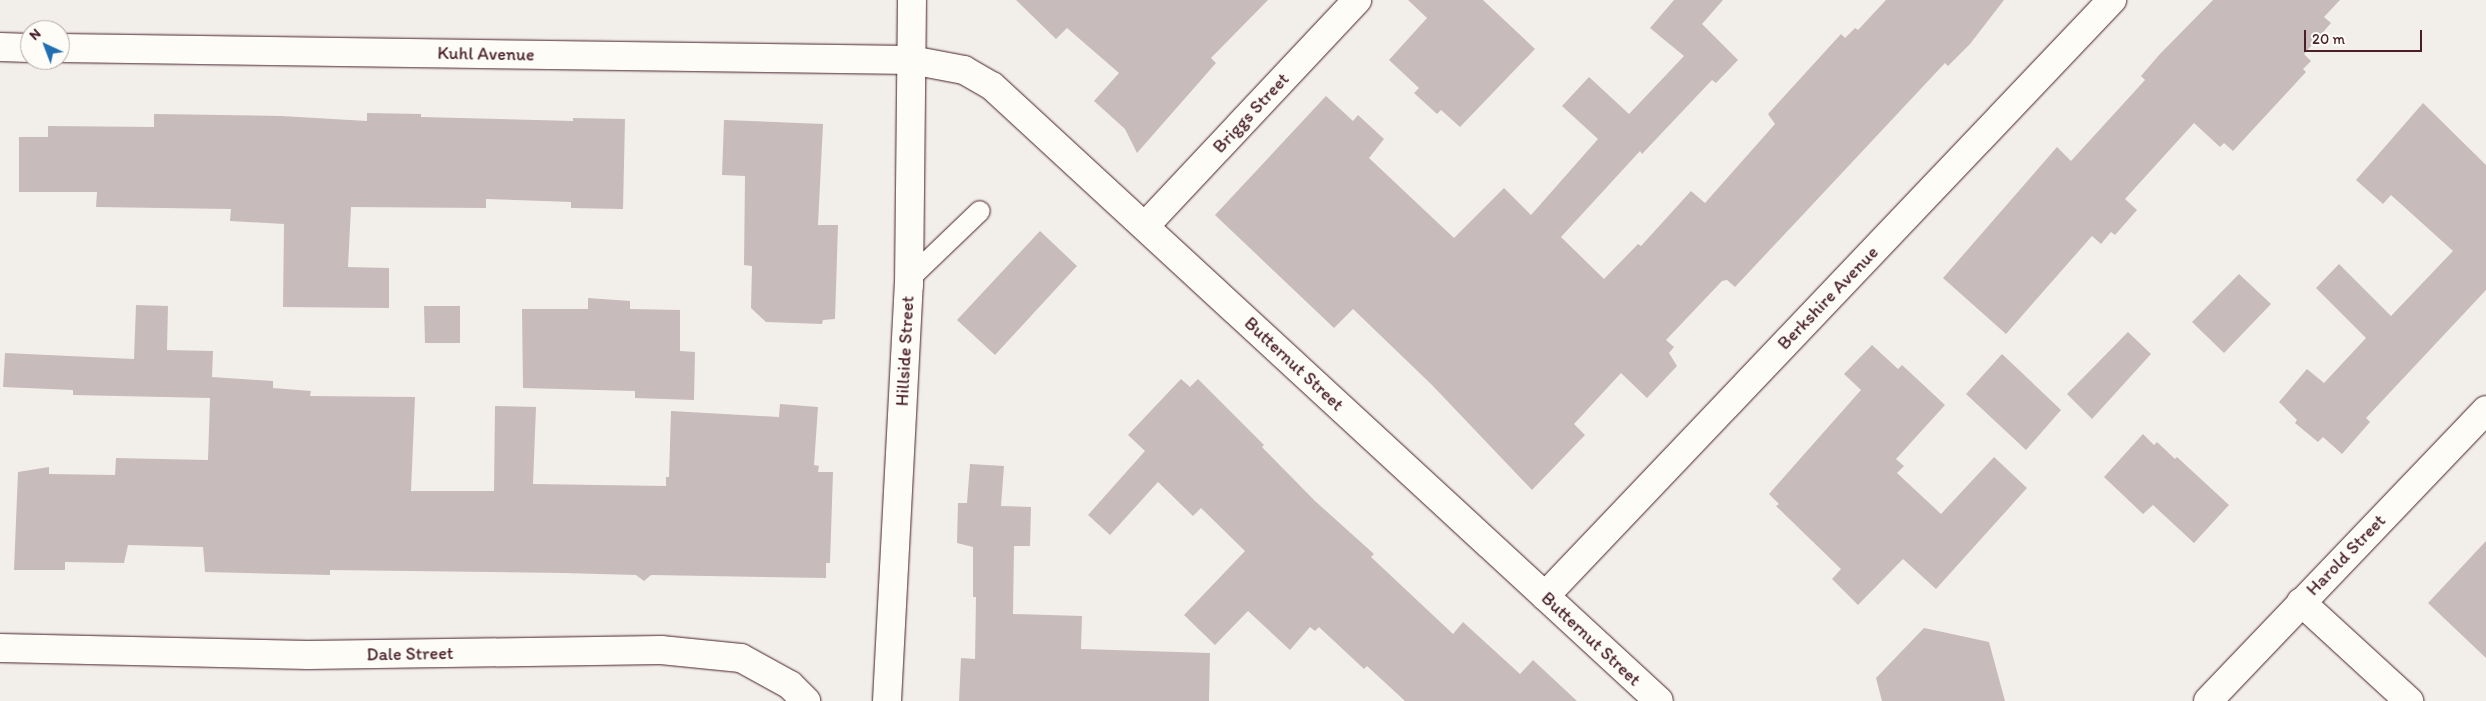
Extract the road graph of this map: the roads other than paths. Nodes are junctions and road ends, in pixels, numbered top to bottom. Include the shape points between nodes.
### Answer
1 (912, 0) edge
2 (1357, 0) edge
3 (2112, 0) edge
4 (0, 47) edge
5 (20, 48) edge
6 (70, 48) edge
7 (911, 60) junction
8 (980, 211) dead end
9 (1145, 226) junction
10 (908, 279) junction
11 (2486, 410) edge
12 (1544, 596) junction
13 (2301, 602) junction
14 (0, 648) edge
15 (806, 701) edge
16 (887, 701) edge
17 (1659, 701) edge
18 (2208, 701) edge
19 (2409, 701) edge

1 - 7 street, Hillside Street
2 - 9 street, Briggs Street
3 - 12 street, Berkshire Avenue
4 - 5 street
6 - 7 street, Kuhl Avenue
7 - 9 street, Butternut Street via 964,70 992,86
7 - 10 street, Hillside Street
8 - 10 lane
9 - 12 street, Butternut Street
10 - 16 street, Hillside Street
11 - 13 street, Harold Street
12 - 17 street, Butternut Street
13 - 18 street, Harold Street
13 - 19 street
14 - 15 street, Dale Street via 308,655 661,650 741,658 790,685

